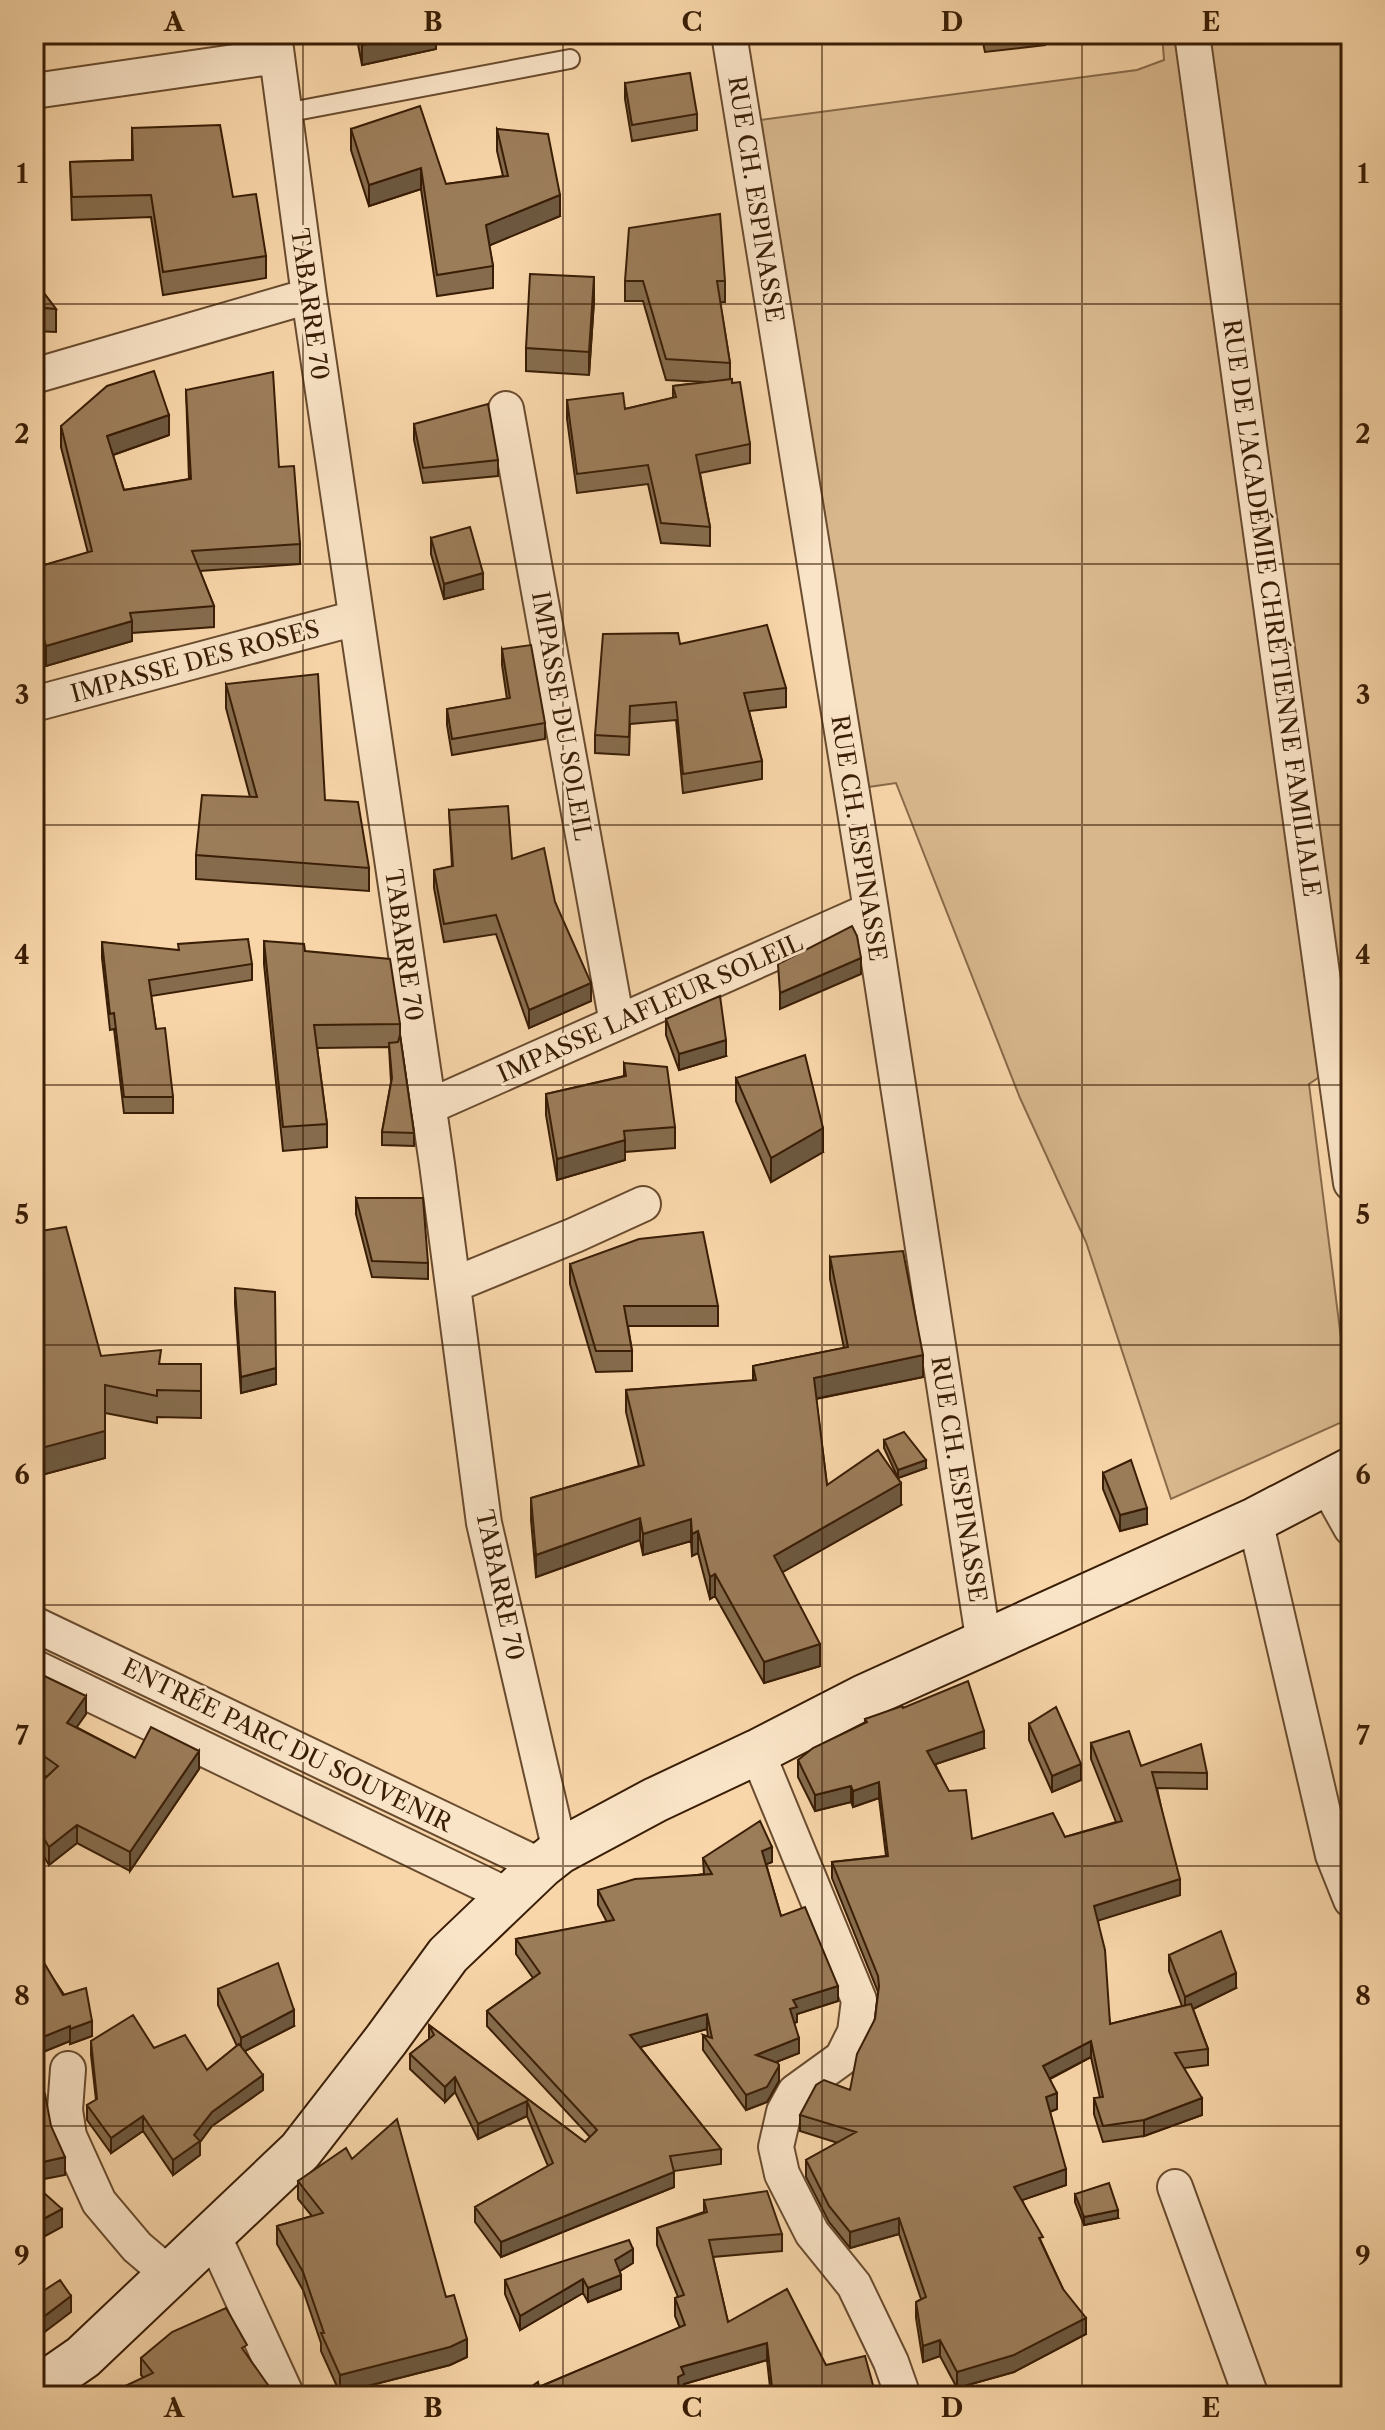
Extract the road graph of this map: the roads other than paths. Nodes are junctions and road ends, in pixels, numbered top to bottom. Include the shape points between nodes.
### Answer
1 (729, 34) edge
2 (1192, 34) edge
3 (275, 45) edge
4 (570, 59) dead end
5 (34, 91) edge
6 (285, 113) junction
7 (309, 296) junction
8 (34, 376) edge
9 (506, 409) dead end
10 (356, 618) junction
11 (34, 704) edge
12 (871, 910) junction
13 (617, 1023) junction
14 (428, 1107) junction
15 (1351, 1183) edge
16 (643, 1204) dead end
17 (453, 1285) junction
18 (1339, 1477) edge
19 (1255, 1520) junction
20 (1351, 1528) edge
21 (34, 1624) edge
22 (984, 1644) junction
23 (34, 1667) edge
24 (757, 1752) junction
25 (550, 1858) junction
26 (509, 1896) junction
27 (1351, 1900) edge
28 (68, 2069) dead end
29 (1175, 2187) dead end
30 (213, 2235) junction
31 (170, 2275) junction
32 (34, 2391) edge
33 (287, 2396) edge
34 (903, 2396) edge
35 (1251, 2396) edge

1 - 12 street, RUE CH. ESPINASSE
2 - 15 street, RUE DE L'ACADÉMIE CHRÉTIENNE FAMILIALE
3 - 5 street
3 - 6 street, TABARRE 70
4 - 6 lane
6 - 7 street, TABARRE 70
7 - 8 street
7 - 10 street, TABARRE 70
9 - 13 street, IMPASSE DU SOLEIL
10 - 11 street, IMPASSE DES ROSES
10 - 14 street, TABARRE 70
12 - 13 street, IMPASSE LAFLEUR SOLEIL
12 - 22 street, RUE CH. ESPINASSE
13 - 14 street, IMPASSE LAFLEUR SOLEIL
14 - 17 street, TABARRE 70
16 - 17 street
17 - 25 street, TABARRE 70 via 484,1523
18 - 19 main road
18 - 20 street
19 - 22 main road
19 - 27 street via 1333,1855
21 - 25 street, ENTRÉE PARC DU SOUVENIR
22 - 24 main road
23 - 26 street, ENTRÉE PARC DU SOUVENIR
24 - 25 main road
24 - 34 street via 859,2000 855,2032 842,2058 795,2092 784,2112 776,2147 782,2174 812,2233 854,2285
25 - 26 main road
26 - 30 main road via 448,1955 300,2151
28 - 31 street via 69,2136 99,2202 137,2247
29 - 35 street
30 - 31 main road
30 - 33 street
31 - 32 main road via 83,2357

